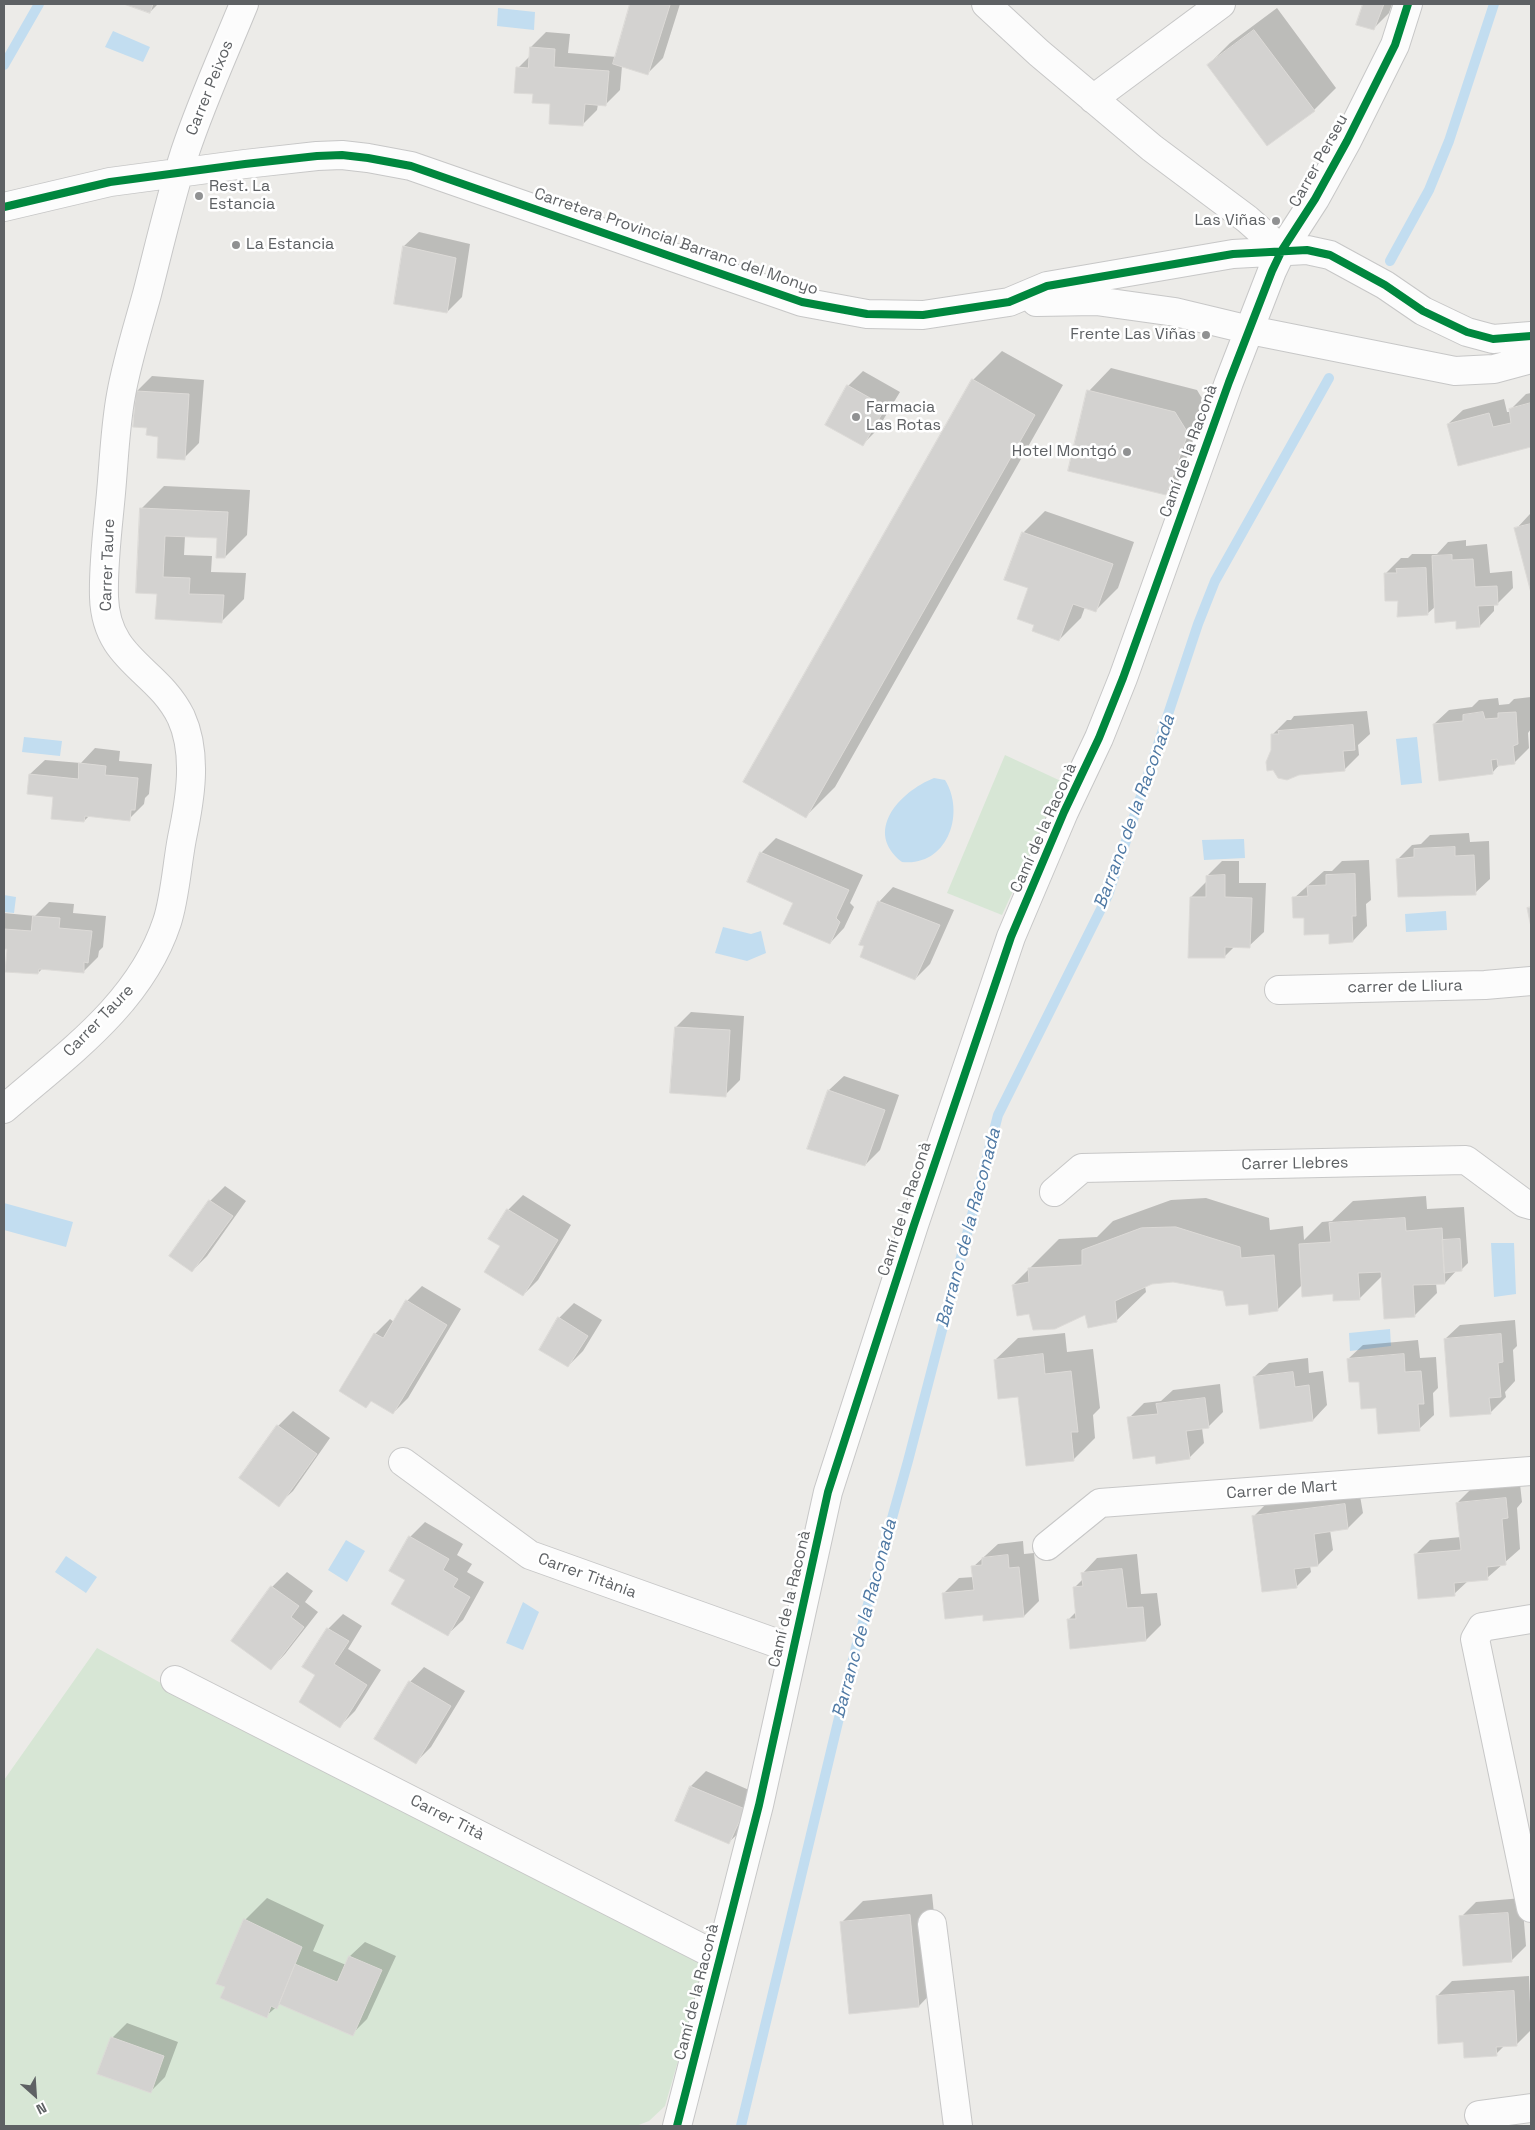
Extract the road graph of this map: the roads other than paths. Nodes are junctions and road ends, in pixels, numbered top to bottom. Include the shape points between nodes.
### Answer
1 (244, 4) edge
2 (986, 4) edge
3 (1221, 4) edge
4 (1408, 4) edge
5 (1093, 98) junction
6 (179, 173) junction
7 (4, 207) edge
8 (1282, 250) junction
9 (1009, 302) junction
10 (1250, 330) junction
11 (1531, 336) edge
12 (1531, 359) edge
13 (1531, 982) edge
14 (1279, 990) dead end
15 (4, 1109) edge
16 (1054, 1192) dead end
17 (1531, 1205) edge
18 (402, 1462) dead end
19 (1531, 1471) edge
20 (1046, 1546) dead end
21 (1531, 1619) edge
22 (793, 1649) junction
23 (175, 1680) dead end
24 (1531, 1908) edge
25 (932, 1924) dead end
26 (720, 1957) junction
27 (1531, 2108) edge
28 (1479, 2116) dead end
29 (677, 2126) edge
30 (958, 2126) edge

1 - 6 street, Carrer Peixos via 205,98
2 - 5 street
3 - 5 street
4 - 8 street, Carrer Perseu via 1395,45 1347,141
5 - 8 street via 1152,148 1247,218
6 - 7 street, Carretera Provincial Barranc del Monyo via 110,182
6 - 9 street, Carretera Provincial Barranc del Monyo via 317,156 368,158 411,166 802,302 867,314 899,316
6 - 15 street, Carrer Taure via 120,395 104,580 106,618 113,638 127,657 170,699 183,722 190,743 190,799 167,921 148,963 127,996 89,1036
8 - 9 street, Carretera Provincial Barranc del Monyo via 1233,254 1047,286
8 - 10 street, Carrer Perseu
8 - 11 street, Carretera Provincial Barranc del Monyo via 1307,250 1330,255 1385,285 1423,311 1473,334 1493,339
9 - 10 street via 1096,302 1175,312
10 - 12 street via 1455,371 1494,369
10 - 22 street, Camí de la Raconà via 1228,382 1123,678 1011,937 841,1449 828,1492
13 - 14 street, carrer de Lliura
16 - 17 street, Carrer Llebres via 1082,1168 1466,1160
18 - 22 street, Carrer Titània via 530,1555
19 - 20 street, Carrer de Mart via 1100,1503
21 - 24 street via 1482,1627 1475,1639
22 - 26 street, Camí de la Raconà via 759,1806
23 - 26 street, Carrer Tità
25 - 30 street
26 - 29 street, Camí de la Raconà
27 - 28 street

